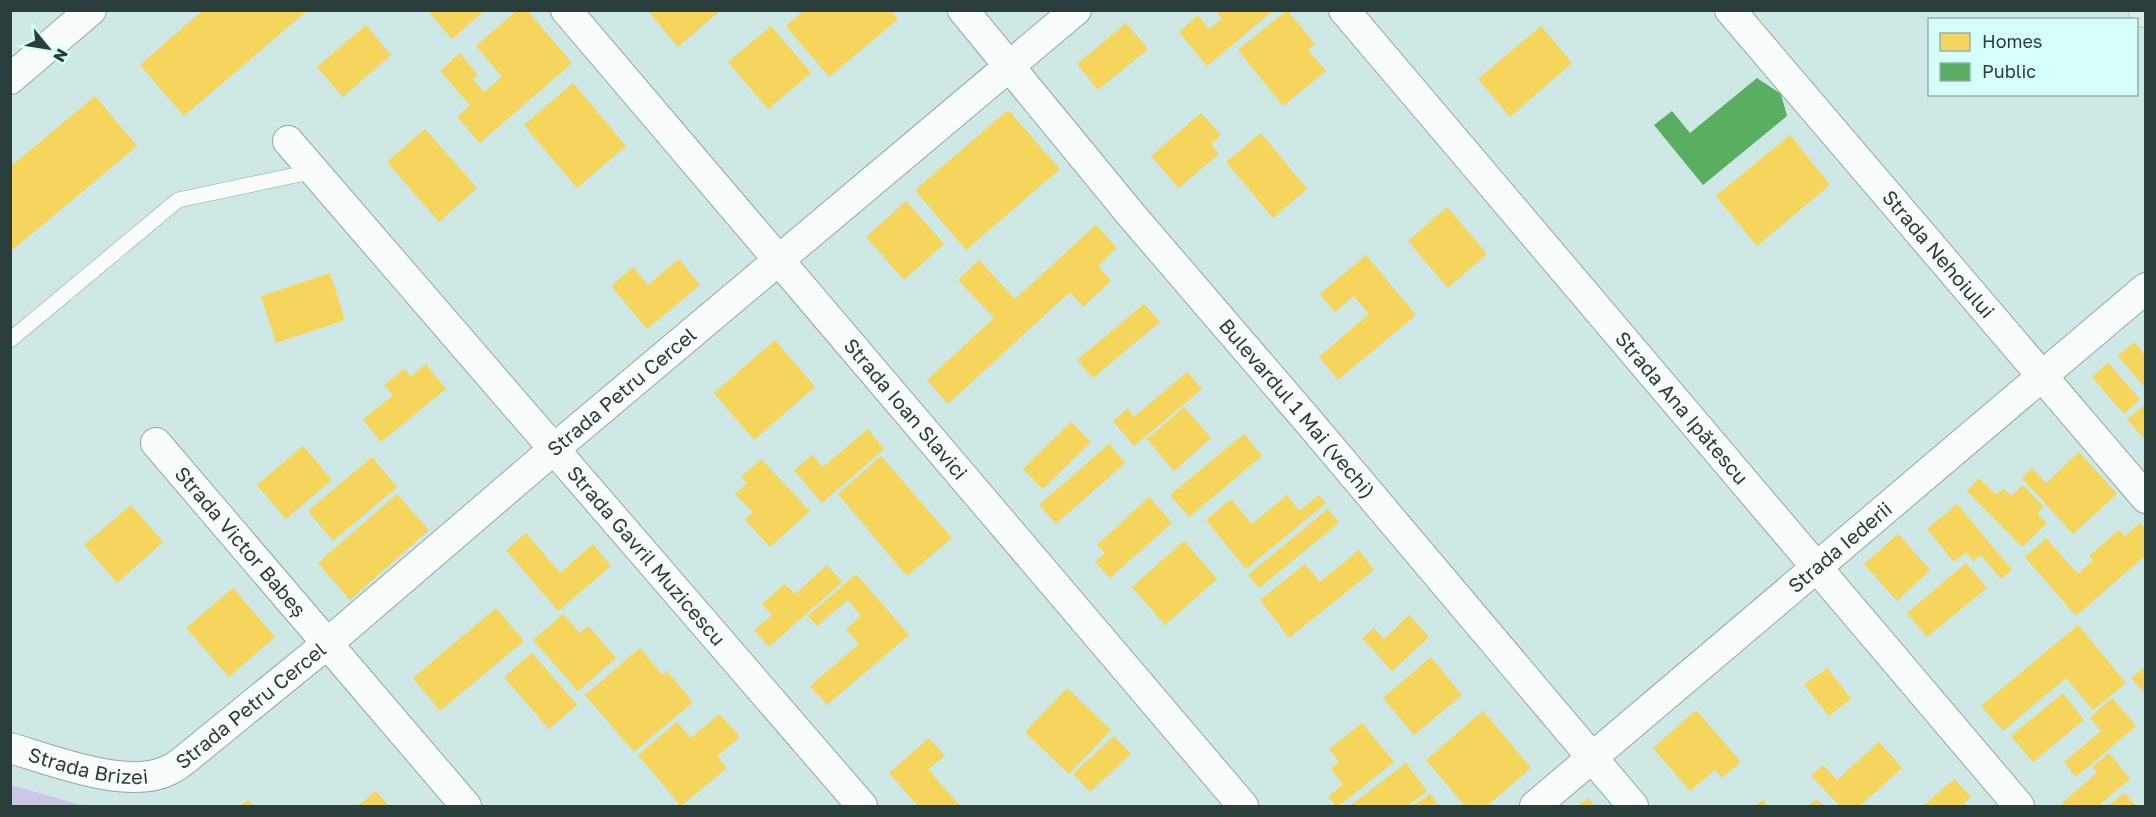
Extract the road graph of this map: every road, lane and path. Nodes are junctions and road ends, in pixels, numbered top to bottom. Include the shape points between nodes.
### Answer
1 (91, 10) edge
2 (566, 10) edge
3 (963, 10) edge
4 (1076, 10) edge
5 (1344, 10) edge
6 (1730, 10) edge
7 (1010, 66) junction
8 (10, 78) edge
9 (288, 141) dead end
10 (315, 171) junction
11 (778, 260) junction
12 (2145, 288) edge
13 (10, 340) edge
14 (2042, 376) junction
15 (156, 443) dead end
16 (554, 449) junction
17 (2145, 498) edge
18 (1816, 568) junction
19 (328, 643) junction
20 (10, 748) edge
21 (1592, 758) junction
22 (168, 771) joint
23 (466, 807) edge
24 (862, 807) edge
25 (1243, 807) edge
26 (1535, 807) edge
27 (1633, 807) edge
28 (2019, 807) edge

1 - 8 street
2 - 11 street, Strada Ioan Slavici
3 - 7 street, Bulevardul 1 Mai (vechi)
4 - 7 street, Strada Petru Cercel
5 - 18 street, Strada Ana Ipătescu
6 - 14 street, Strada Nehoiului
7 - 11 street, Strada Petru Cercel
7 - 21 street, Bulevardul 1 Mai (vechi) via 1133,217
9 - 10 street, Strada Gavril Muzicescu
10 - 13 lane via 178,200
10 - 16 street, Strada Gavril Muzicescu
11 - 16 street, Strada Petru Cercel
11 - 25 street, Strada Ioan Slavici
12 - 14 street, Strada Iederii
14 - 17 street, Strada Nehoiului
14 - 18 street, Strada Iederii
15 - 19 street, Strada Victor Babeș
16 - 19 street, Strada Petru Cercel
16 - 24 street, Strada Gavril Muzicescu
18 - 21 street, Strada Iederii
18 - 28 street, Strada Ana Ipătescu
19 - 22 street, Strada Petru Cercel
19 - 23 street, Strada Victor Babeș
20 - 22 street, Strada Brizei via 118,777
21 - 26 street, Strada Iederii
21 - 27 street, Bulevardul 1 Mai (vechi)

